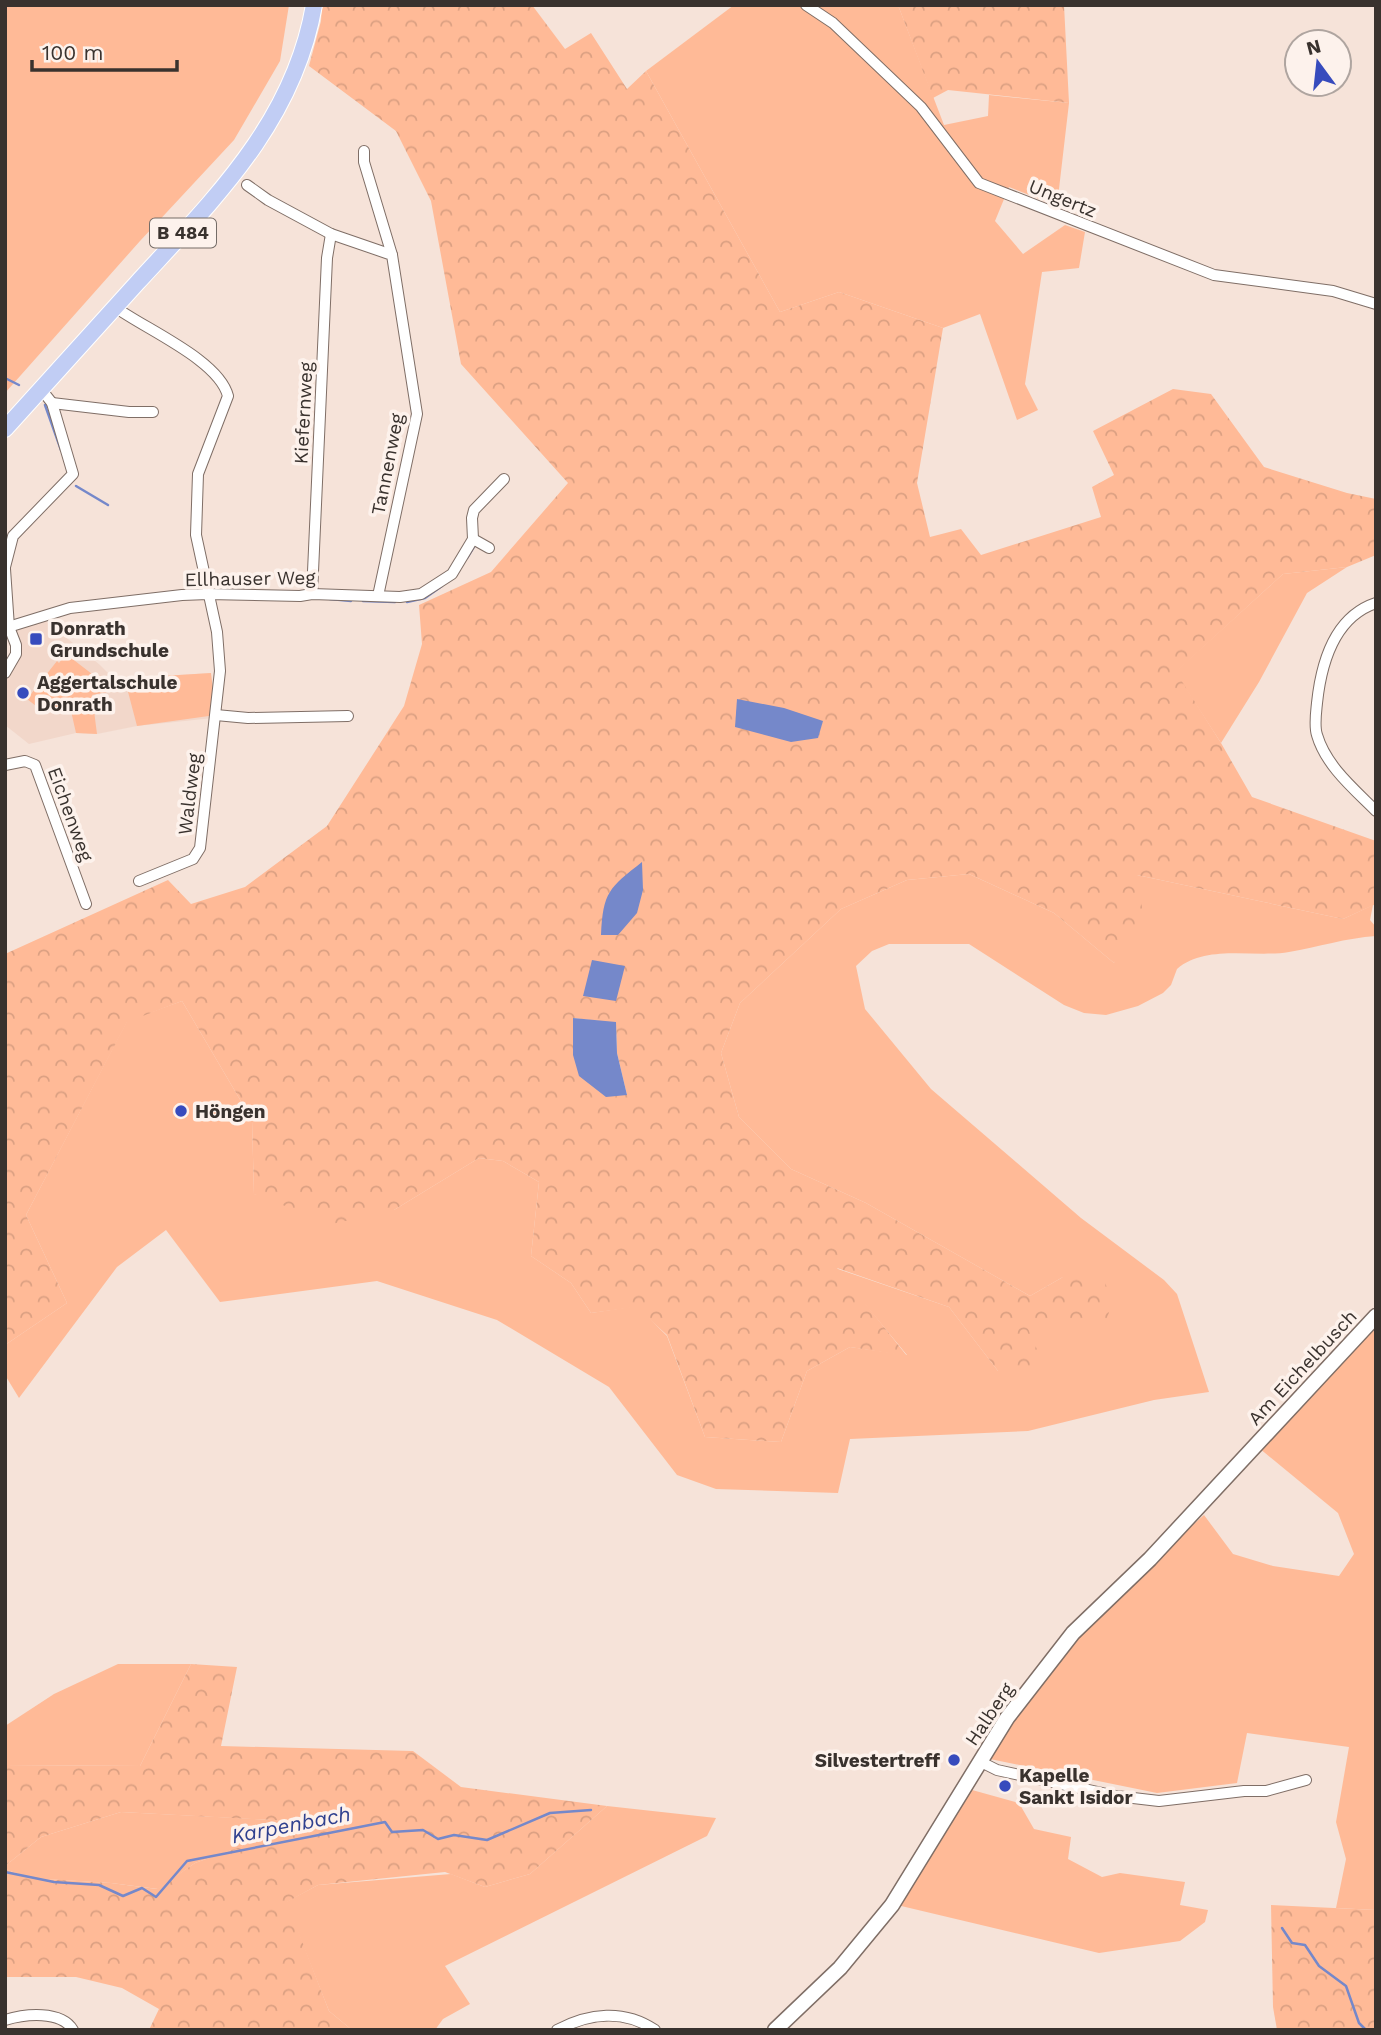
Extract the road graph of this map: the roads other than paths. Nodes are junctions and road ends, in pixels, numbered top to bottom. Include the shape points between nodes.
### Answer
1 (314, 5) edge
2 (806, 5) edge
3 (365, 151) dead end
4 (247, 185) dead end
5 (331, 234) junction
6 (392, 255) junction
7 (1376, 304) edge
8 (115, 307) junction
9 (41, 390) junction
10 (52, 403) junction
11 (153, 412) dead end
12 (5, 429) edge
13 (504, 479) dead end
14 (474, 539) junction
15 (489, 548) dead end
16 (5, 568) edge
17 (208, 594) junction
18 (312, 594) junction
19 (378, 596) junction
20 (1376, 603) edge
21 (7, 628) edge
22 (5, 673) edge
23 (216, 715) junction
24 (348, 716) dead end
25 (5, 765) edge
26 (1376, 811) edge
27 (139, 881) dead end
28 (86, 904) dead end
29 (1376, 1316) edge
30 (1257, 1444) joint
31 (979, 1761) junction
32 (1306, 1780) dead end
33 (5, 2020) edge
34 (73, 2030) edge
35 (557, 2030) edge
36 (655, 2030) edge
37 (775, 2030) edge

1 - 8 main road, B 484 via 303,53 265,132 226,184
2 - 7 street, Ungertz via 832,23 921,107 979,183 1214,275 1333,290
3 - 6 street, Tannenweg
4 - 5 street
5 - 6 street
5 - 18 street, Kiefernweg
6 - 19 street, Tannenweg via 417,414
8 - 9 main road, B 484
8 - 17 street, Waldweg via 178,346 225,384 228,396 198,474 196,535
9 - 10 street
9 - 12 main road, B 484
10 - 11 street
10 - 16 street via 73,474 13,536
13 - 14 street, Ellhauser Weg via 474,510
14 - 15 street
14 - 19 street, Ellhauser Weg via 452,574 421,594
16 - 21 street
17 - 18 street, Ellhauser Weg
17 - 21 street, Ellhauser Weg via 69,608
17 - 23 street, Waldweg via 220,671
18 - 19 street, Ellhauser Weg
20 - 26 street via 1352,617 1331,647 1320,673 1316,726 1333,765
21 - 22 street via 16,654
23 - 24 street
23 - 27 street, Waldweg via 200,848 193,859
25 - 28 street, Eichenweg via 25,761 35,765
29 - 30 street, Am Eichelbusch
30 - 31 street, Halberg via 1150,1559 1073,1633
31 - 32 street, Halberg via 1020,1775 1159,1801 1266,1791
31 - 37 street via 892,1905 850,1958
33 - 34 street via 42,2015 58,2018
35 - 36 street via 587,2018 617,2014

